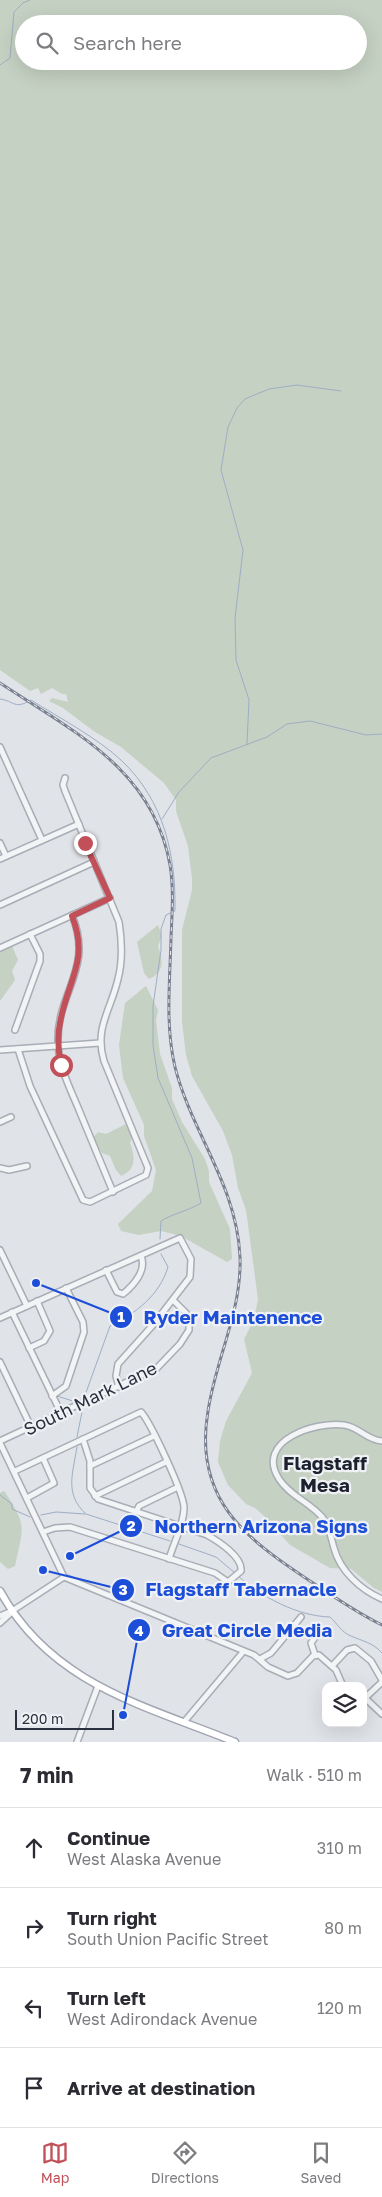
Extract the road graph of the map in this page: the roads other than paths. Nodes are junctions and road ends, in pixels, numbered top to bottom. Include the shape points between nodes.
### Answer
1 (0, 747) edge
2 (65, 778) dead end
3 (79, 824) junction
4 (42, 840) junction
5 (0, 843) edge
6 (6, 856) junction
7 (0, 859) edge
8 (94, 862) junction
9 (110, 898) junction
10 (0, 905) edge
11 (72, 916) junction
12 (30, 934) junction
13 (0, 948) edge
14 (14, 1030) dead end
15 (100, 1043) junction
16 (58, 1046) junction
17 (18, 1049) junction
18 (0, 1050) edge
19 (11, 1117) dead end
20 (0, 1122) edge
21 (27, 1166) dead end
22 (0, 1168) edge
23 (112, 1192) junction
24 (0, 1250) edge
25 (141, 1256) junction
26 (106, 1270) junction
27 (66, 1288) junction
28 (173, 1300) junction
29 (37, 1301) junction
30 (27, 1306) junction
31 (12, 1312) junction
32 (0, 1318) edge
33 (29, 1348) junction
34 (0, 1362) edge
35 (119, 1387) junction
36 (52, 1396) junction
37 (60, 1413) junction
38 (31, 1427) junction
39 (154, 1436) junction
40 (83, 1439) junction
41 (382, 1441) edge
42 (0, 1442) edge
43 (43, 1458) junction
44 (166, 1462) junction
45 (90, 1466) junction
46 (15, 1471) junction
47 (178, 1488) junction
48 (95, 1496) junction
49 (27, 1498) junction
50 (136, 1512) junction
51 (180, 1526) junction
52 (43, 1532) junction
53 (169, 1559) junction
54 (64, 1578) junction
55 (0, 1591) edge
56 (382, 1599) edge
57 (12, 1611) junction
58 (0, 1616) edge
59 (301, 1617) dead end
60 (0, 1623) edge
61 (316, 1636) dead end
62 (243, 1652) junction
63 (315, 1655) junction
64 (260, 1659) junction
65 (332, 1666) junction
66 (382, 1681) edge
67 (341, 1682) edge
68 (98, 1686) junction
69 (367, 1694) edge
70 (367, 1700) edge
71 (382, 1714) edge
72 (187, 1723) junction
73 (77, 1742) edge
74 (235, 1742) edge

1 - 4 street
2 - 3 street via 64,791
3 - 4 street
3 - 8 street
4 - 6 street
5 - 6 street
6 - 7 street
8 - 9 street
8 - 10 street
9 - 11 street
9 - 15 street via 119,922 122,952 118,980 100,1030
11 - 12 street
11 - 16 street via 79,937 80,956 60,1021
12 - 13 street
12 - 14 street via 40,960
15 - 16 street
15 - 23 street via 104,1061 148,1168 146,1175
16 - 17 street
16 - 23 street via 64,1075
17 - 18 street
17 - 23 street via 30,1086 81,1198 90,1202
19 - 20 street
21 - 22 street via 9,1170
24 - 30 street
25 - 26 street
25 - 26 street via 142,1270 123,1294 117,1292
25 - 28 street via 180,1238 190,1255 192,1270 188,1281
26 - 27 street
27 - 29 street
27 - 36 street via 83,1322 84,1332 66,1386
28 - 35 street via 118,1364 116,1376
28 - 35 street, South Mark Lane via 188,1317 187,1334 157,1368
29 - 30 street
29 - 33 street via 50,1331 44,1341
30 - 31 street
31 - 32 street
31 - 33 street
33 - 36 street
34 - 38 street
35 - 37 street, South Mark Lane
36 - 37 street
37 - 38 street, South Mark Lane
38 - 42 street, South Mark Lane
39 - 40 street via 142,1412 139,1412
39 - 44 street
39 - 45 street
40 - 43 street
40 - 45 street
41 - 56 street via 370,1439 348,1426 296,1432 277,1448 274,1461 281,1482 323,1518 335,1554 346,1572 368,1592
42 - 46 street
43 - 46 street
43 - 49 street via 54,1484
44 - 47 street
44 - 48 street
45 - 48 street via 89,1484
46 - 49 street
47 - 50 street via 140,1506
47 - 51 street via 184,1507
48 - 50 street via 105,1503
49 - 52 street
50 - 51 street
51 - 53 street
51 - 53 street via 217,1541 240,1562 241,1570 228,1582 215,1573
52 - 53 street via 70,1527
52 - 54 street
54 - 57 street
54 - 62 street
55 - 57 main road
57 - 58 street
57 - 60 street
57 - 68 main road via 51,1656
59 - 64 street via 271,1653
61 - 63 street via 311,1644
62 - 64 street
62 - 72 street
63 - 64 street via 292,1676 268,1667
63 - 65 street
65 - 66 street via 347,1650 355,1648 372,1661
65 - 67 street
66 - 69 street
68 - 72 main road
68 - 73 street
70 - 71 street
72 - 74 main road

